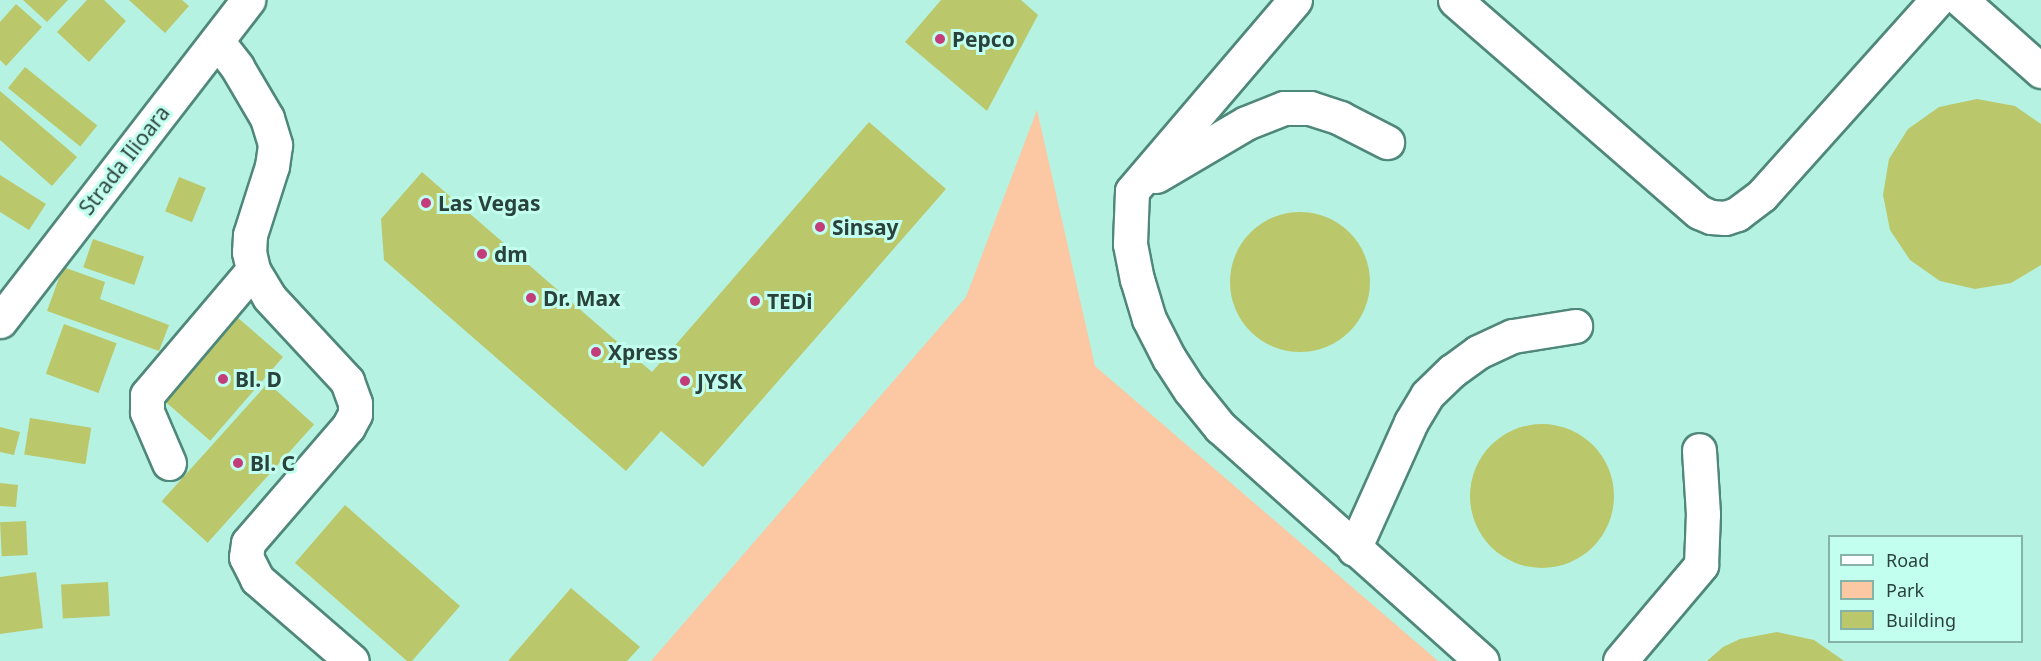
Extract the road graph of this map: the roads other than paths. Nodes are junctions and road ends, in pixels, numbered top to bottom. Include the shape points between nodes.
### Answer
1 (248, 0) edge
2 (1455, 0) edge
3 (1937, 0) edge
4 (1961, 0) edge
5 (1293, 2) edge
6 (217, 40) junction
7 (2041, 71) edge
8 (1387, 142) dead end
9 (1132, 191) junction
10 (253, 270) junction
11 (0, 321) edge
12 (1575, 326) dead end
13 (1699, 450) dead end
14 (169, 463) dead end
15 (1354, 549) junction
16 (352, 661) edge
17 (1482, 661) edge
18 (1620, 661) edge

1 - 6 street, Strada Ilioara
2 - 3 street via 1699,212 1711,218 1725,218 1743,210 1762,195
4 - 7 street
5 - 9 street
6 - 10 street via 267,118 275,145 273,166 250,236
6 - 11 street, Strada Ilioara
8 - 9 street via 1310,108 1284,108 1246,123
9 - 15 street via 1130,244 1137,279 1149,319 1169,358 1220,427
10 - 14 street via 147,395 147,412
10 - 16 street via 269,297 346,381 355,414 248,543 246,557 258,579
12 - 15 street via 1513,336 1478,352 1427,395
13 - 18 street via 1701,565
15 - 17 street

